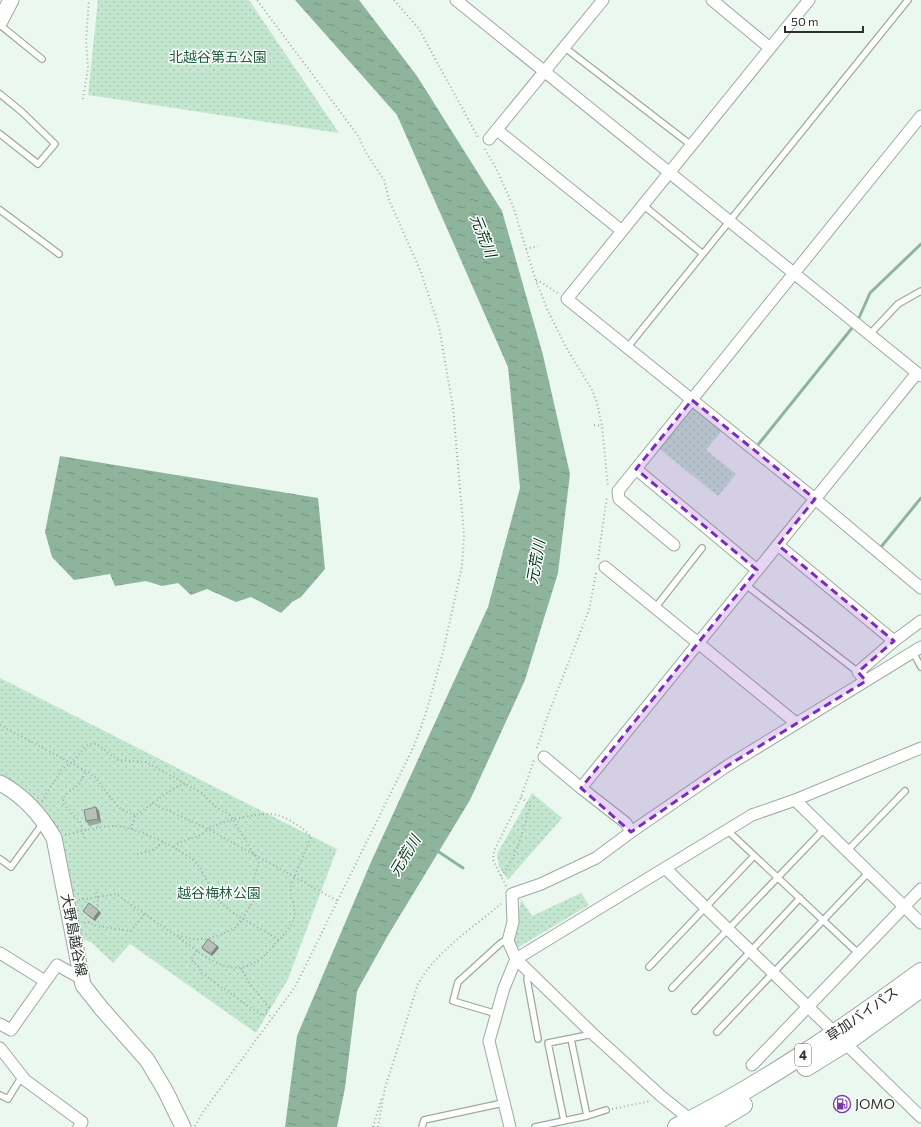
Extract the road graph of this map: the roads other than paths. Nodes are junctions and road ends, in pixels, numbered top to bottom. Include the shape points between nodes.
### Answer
1 (11, 0) edge
2 (456, 0) edge
3 (603, 0) edge
4 (712, 0) edge
5 (809, 0) edge
6 (908, 0) edge
7 (1, 20) edge
8 (564, 47) junction
9 (770, 48) junction
10 (42, 59) dead end
11 (544, 72) junction
12 (0, 94) edge
13 (921, 116) edge
14 (497, 130) junction
15 (0, 134) edge
16 (489, 139) dead end
17 (691, 145) junction
18 (669, 172) junction
19 (643, 205) junction
20 (0, 210) edge
21 (729, 221) junction
22 (622, 231) junction
23 (59, 254) dead end
24 (703, 254) junction
25 (794, 273) junction
26 (921, 291) edge
27 (870, 334) junction
28 (627, 348) junction
29 (919, 374) edge
30 (692, 400) junction
31 (636, 469) junction
32 (815, 500) junction
33 (674, 545) dead end
34 (778, 545) junction
35 (702, 548) dead end
36 (606, 567) dead end
37 (757, 570) junction
38 (746, 585) junction
39 (921, 588) edge
40 (655, 608) junction
41 (921, 621) edge
42 (894, 641) junction
43 (698, 643) junction
44 (917, 650) edge
45 (921, 667) edge
46 (858, 672) junction
47 (866, 681) junction
48 (796, 722) junction
49 (921, 748) edge
50 (544, 757) dead end
51 (0, 783) edge
52 (581, 788) junction
53 (905, 791) dead end
54 (795, 800) junction
55 (44, 821) junction
56 (824, 829) junction
57 (727, 830) junction
58 (631, 832) junction
59 (847, 851) junction
60 (754, 856) junction
61 (0, 859) edge
62 (666, 869) junction
63 (869, 872) junction
64 (778, 878) junction
65 (921, 889) edge
66 (800, 898) junction
67 (904, 907) junction
68 (706, 908) junction
69 (823, 921) junction
70 (921, 923) edge
71 (728, 929) junction
72 (508, 941) junction
73 (750, 951) junction
74 (0, 954) edge
75 (859, 954) junction
76 (516, 959) junction
77 (649, 966) dead end
78 (529, 971) junction
79 (773, 972) junction
80 (921, 972) edge
81 (82, 979) junction
82 (45, 981) junction
83 (672, 988) dead end
84 (921, 988) edge
85 (809, 1007) junction
86 (695, 1011) dead end
87 (497, 1014) junction
88 (0, 1024) edge
89 (717, 1032) dead end
90 (593, 1034) junction
91 (841, 1038) junction
92 (538, 1039) dead end
93 (571, 1039) junction
94 (0, 1048) edge
95 (752, 1066) dead end
96 (22, 1076) junction
97 (0, 1095) edge
98 (503, 1103) junction
99 (606, 1110) road end
100 (588, 1116) junction
101 (921, 1117) edge
102 (564, 1121) junction
103 (692, 1125) edge
104 (185, 1126) edge
105 (78, 1127) edge
106 (422, 1127) edge
107 (510, 1127) edge
108 (535, 1127) edge

1 - 7 main road
2 - 11 street
3 - 8 street
4 - 9 street
5 - 9 street
6 - 21 lane
7 - 10 lane
8 - 11 street
8 - 17 lane
9 - 17 street
11 - 14 street
11 - 18 street
12 - 15 lane via 54,144 38,164
13 - 25 street
14 - 16 street
14 - 22 street
17 - 18 street
18 - 19 street
18 - 21 street
19 - 22 street
19 - 24 lane
20 - 23 lane
21 - 24 lane
21 - 25 street
22 - 28 street via 567,300
24 - 28 lane
25 - 27 street
25 - 30 street
26 - 27 lane via 898,304
27 - 29 street
28 - 30 street
29 - 32 street
30 - 31 street
30 - 32 street
31 - 33 street via 618,491 619,499
31 - 37 street
32 - 34 street
32 - 39 street
34 - 37 street
34 - 42 street
35 - 40 lane
36 - 40 street
37 - 38 street
38 - 43 street
38 - 46 lane
40 - 43 street
41 - 42 street
42 - 46 street
43 - 48 street
43 - 52 street
44 - 45 lane
44 - 47 street
46 - 47 street
47 - 48 street
48 - 58 street
49 - 54 street
50 - 52 street
51 - 55 main road, 大野島越谷線 via 26,802
52 - 58 street via 626,824
53 - 59 lane
54 - 56 street
54 - 57 street via 752,815
55 - 61 lane via 11,867
55 - 81 main road, 大野島越谷線 via 54,838 59,856
56 - 59 street
56 - 64 lane
57 - 60 lane
57 - 62 street
58 - 72 street via 596,858 542,884 512,894 513,922
59 - 63 street
60 - 64 lane
60 - 68 lane
62 - 68 street
62 - 76 street
63 - 67 street
63 - 69 lane
64 - 66 lane
64 - 71 lane
65 - 67 street
66 - 69 lane
66 - 73 lane
67 - 70 street
67 - 75 street
68 - 71 street
68 - 77 lane
69 - 75 lane
69 - 79 lane
71 - 73 street
71 - 83 lane
72 - 76 street
72 - 87 lane via 502,942 458,982 453,1001
73 - 79 street
73 - 86 lane
74 - 82 street
75 - 85 street
76 - 78 street
76 - 87 street
78 - 90 street
78 - 92 lane via 527,979
79 - 85 street
79 - 89 lane
80 - 91 highway, 草加バイパス / 4
81 - 82 street via 57,965
81 - 104 main road, 大野島越谷線 via 89,994 147,1060
82 - 88 street via 11,1030
84 - 91 highway, 草加バイパス / 4
85 - 91 street
85 - 95 street
87 - 98 street via 489,1041
90 - 93 lane
90 - 103 street
91 - 101 street
91 - 103 highway, 草加バイパス / 4 via 759,1083
93 - 100 lane
93 - 102 lane via 548,1044
94 - 96 street
96 - 97 lane via 8,1099
96 - 105 street via 82,1122
98 - 106 lane via 424,1120
98 - 107 street
99 - 100 lane
100 - 102 lane
102 - 108 lane

